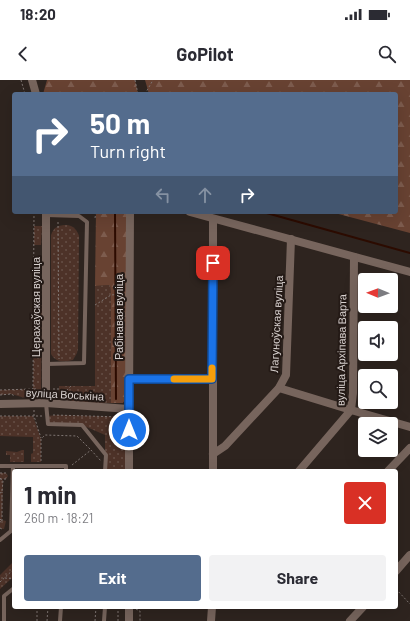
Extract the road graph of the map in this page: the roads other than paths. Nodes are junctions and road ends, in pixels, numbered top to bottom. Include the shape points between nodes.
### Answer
1 (32, 80) edge
2 (35, 92) edge
3 (46, 214) edge
4 (58, 214) edge
5 (130, 214) edge
6 (197, 214) edge
7 (213, 219) junction
8 (291, 239) junction
9 (354, 257) junction
10 (410, 272) edge
11 (45, 364) junction
12 (129, 379) junction
13 (212, 379) junction
14 (279, 388) junction
15 (46, 403) junction
16 (0, 404) edge
17 (351, 410) junction
18 (129, 413) junction
19 (410, 427) edge
20 (410, 448) edge
21 (213, 454) junction
22 (0, 466) edge
23 (13, 466) junction
24 (13, 469) edge
25 (66, 469) edge
26 (105, 469) edge
27 (129, 469) edge
28 (213, 469) edge
29 (301, 469) edge
30 (390, 469) edge
31 (12, 498) edge
32 (0, 540) edge
33 (410, 555) edge
34 (398, 569) edge
35 (12, 590) edge
36 (2, 608) edge
37 (60, 609) edge
38 (104, 609) edge
39 (129, 609) edge
40 (212, 609) edge
41 (361, 609) edge
42 (2, 620) edge
43 (60, 621) edge
44 (104, 621) edge
45 (129, 621) edge
46 (211, 621) edge
47 (350, 621) edge

1 - 2 street
3 - 11 street, Церахаўская вуліца
4 - 11 lane via 79,216 87,222 84,363
5 - 12 street, Рабінавая вуліца
6 - 7 street
7 - 8 street
7 - 13 street
8 - 9 street
8 - 14 street, Лагуноўская вуліца via 286,375
9 - 10 street
9 - 17 street, вуліца Архіпава Варта
11 - 15 street, Церахаўская вуліца
12 - 13 street
12 - 18 street, Рабінавая вуліца
13 - 21 street
14 - 17 street
14 - 21 street, Лагуноўская вуліца via 225,446
15 - 16 street, вуліца Воськіна
15 - 18 street, вуліца Воськіна
15 - 26 lane via 48,424 82,425 106,455
17 - 19 street
17 - 29 street, вуліца Архіпава Варта
18 - 27 street, Рабінавая вуліца
20 - 30 street
21 - 28 street
22 - 23 lane
23 - 24 lane
23 - 25 lane via 66,466
31 - 32 lane via 11,531
33 - 34 street
35 - 36 lane via 4,596
36 - 42 lane
37 - 43 lane
38 - 44 lane
39 - 45 street
40 - 46 street
41 - 47 street

